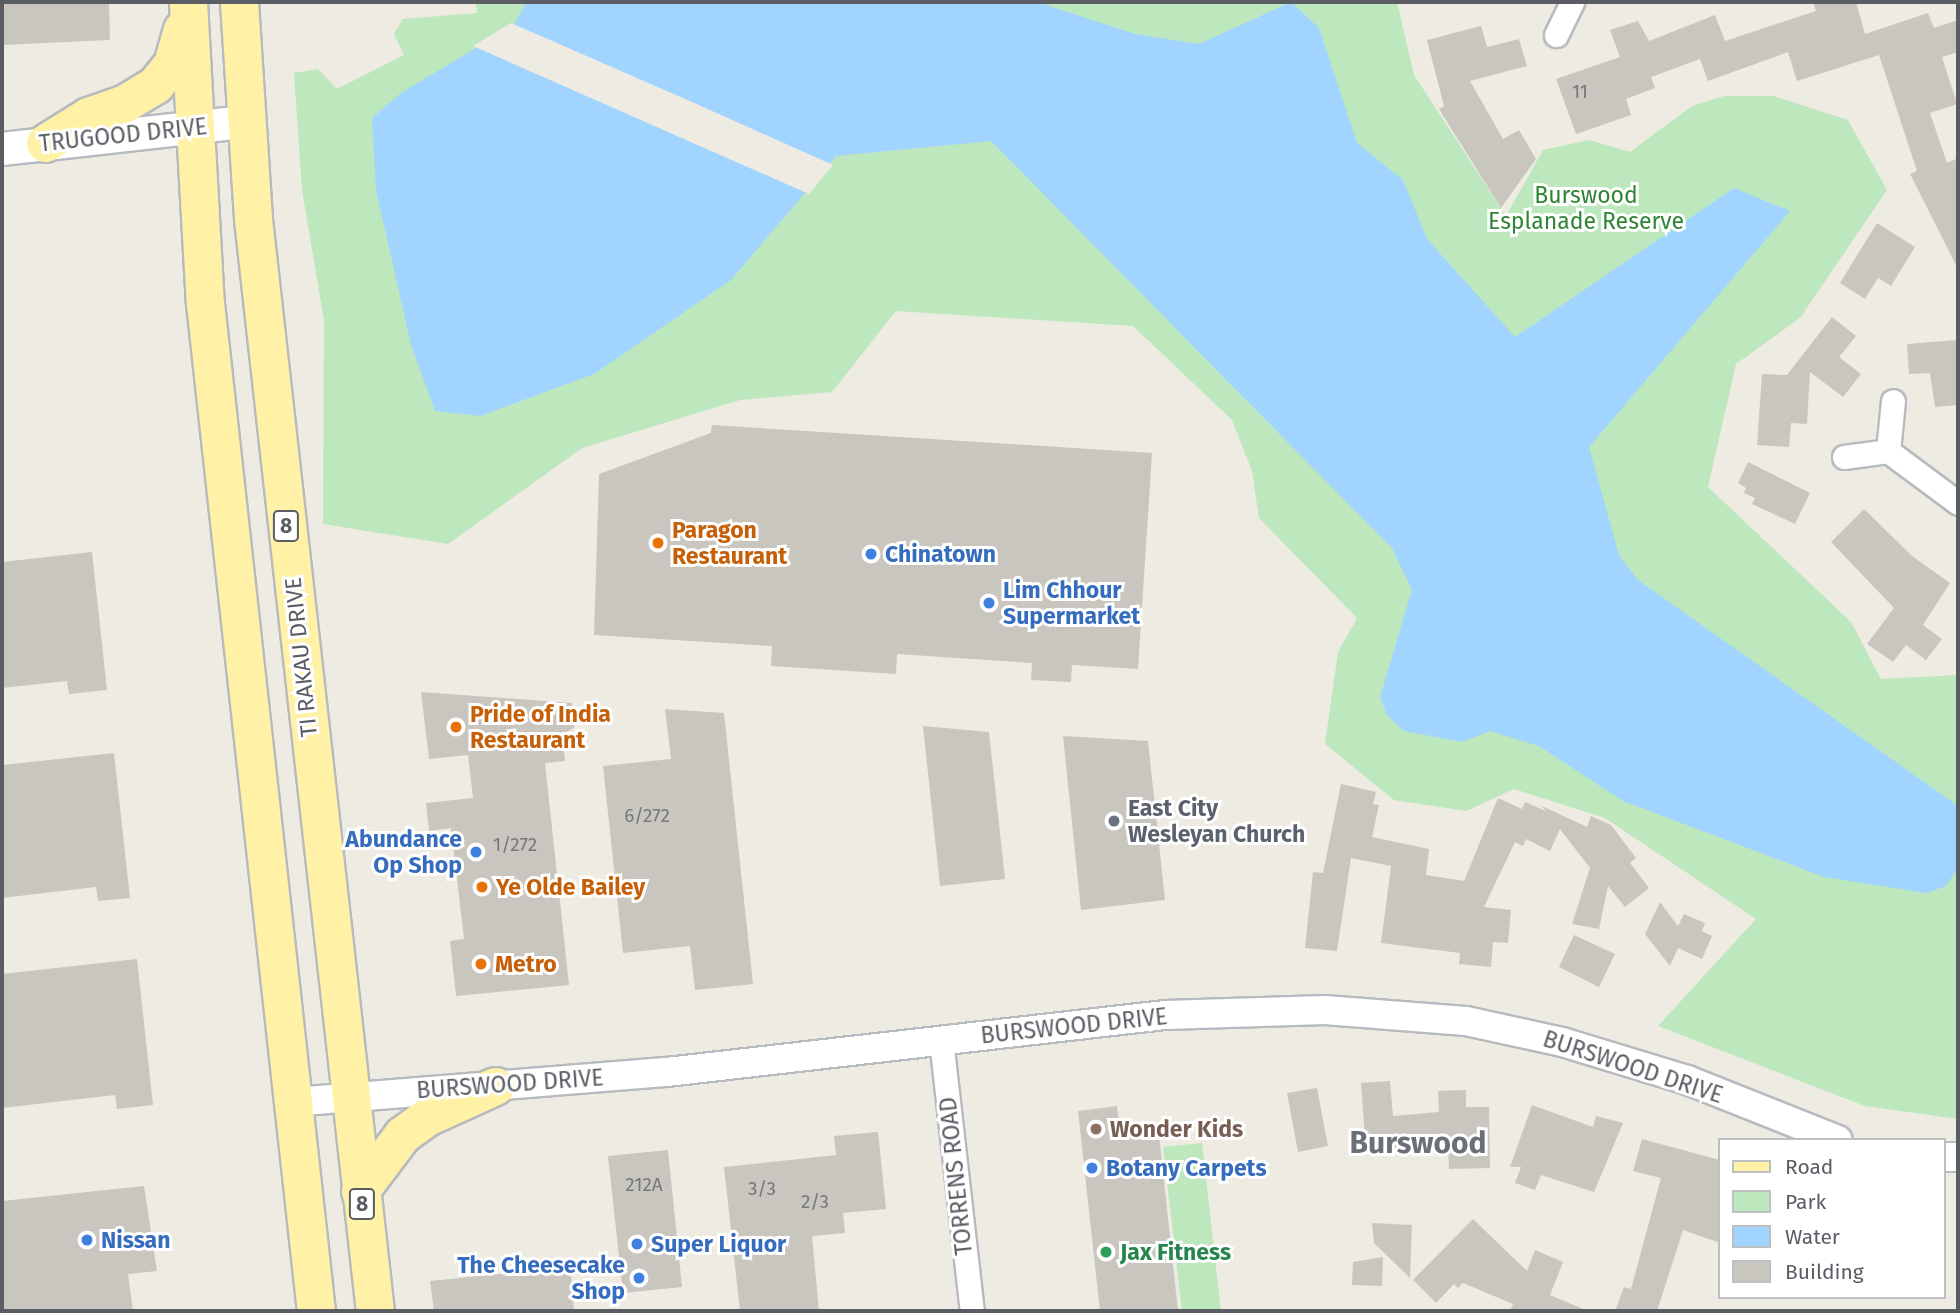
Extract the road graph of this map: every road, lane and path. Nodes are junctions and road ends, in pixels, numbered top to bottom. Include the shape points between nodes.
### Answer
1 (239, 2) edge
2 (1572, 2) edge
3 (188, 5) edge
4 (1556, 35) dead end
5 (244, 122) junction
6 (193, 128) junction
7 (45, 143) junction
8 (2, 149) edge
9 (1893, 401) dead end
10 (1888, 451) junction
11 (1844, 457) dead end
12 (1958, 503) edge
13 (941, 1040) junction
14 (495, 1086) junction
15 (350, 1096) junction
16 (293, 1102) junction
17 (1833, 1138) edge
18 (360, 1191) junction
19 (316, 1311) edge
20 (375, 1311) edge
21 (972, 1311) edge

1 - 5 main road, TI RAKAU DRIVE / 8
2 - 4 street
3 - 6 main road
3 - 7 main road via 172,64 155,85 125,103 88,116
5 - 6 main road, TRUGOOD DRIVE
5 - 15 main road, TI RAKAU DRIVE / 8
6 - 7 main road, TRUGOOD DRIVE
6 - 16 main road via 205,303
7 - 8 main road, TRUGOOD DRIVE
9 - 10 street
10 - 11 street
10 - 12 street
13 - 14 street, BURSWOOD DRIVE
13 - 17 street, BURSWOOD DRIVE via 1226,1013 1325,1010 1466,1021 1562,1042 1687,1080
13 - 21 street, TORRENS ROAD
14 - 15 street, BURSWOOD DRIVE
14 - 18 main road via 427,1117 402,1135
15 - 16 street, BURSWOOD DRIVE
15 - 18 main road, TI RAKAU DRIVE / 8
16 - 19 main road
18 - 20 main road, TI RAKAU DRIVE / 8

